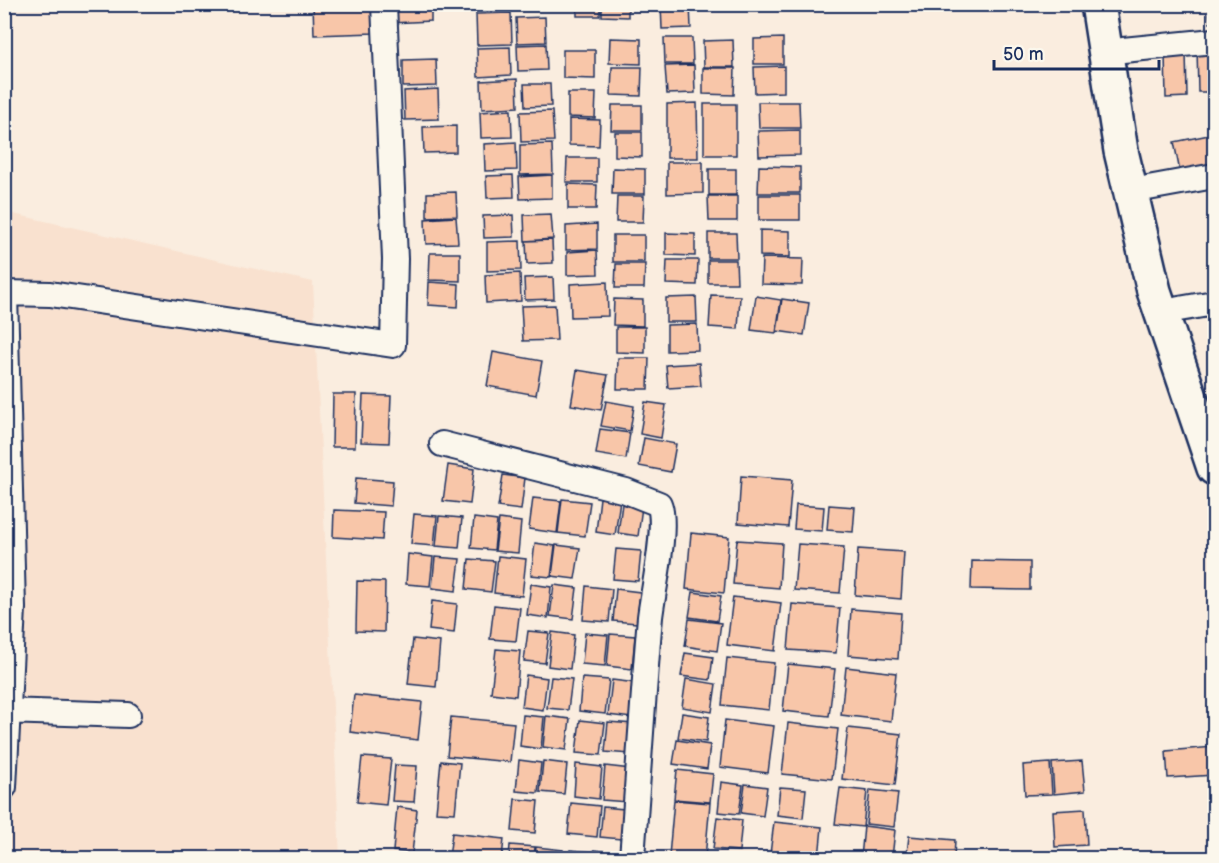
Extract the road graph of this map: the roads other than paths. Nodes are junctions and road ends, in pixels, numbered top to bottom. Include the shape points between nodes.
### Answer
1 (384, 4) edge
2 (1098, 4) edge
3 (1117, 4) edge
4 (1215, 41) edge
5 (1123, 50) junction
6 (1215, 176) edge
7 (1148, 188) junction
8 (5, 293) edge
9 (1215, 303) edge
10 (1179, 309) junction
11 (1215, 408) edge
12 (442, 444) dead end
13 (1215, 468) edge
14 (7, 711) edge
15 (128, 715) dead end
16 (4, 787) edge
17 (632, 858) edge

1 - 8 street via 395,259 393,345 50,294
2 - 13 main road via 1121,151 1154,291
3 - 5 main road
4 - 5 street
5 - 7 main road
6 - 7 street
7 - 10 main road
8 - 14 street via 13,608
9 - 10 street
10 - 11 main road
12 - 17 street via 626,491 658,504 661,510
14 - 15 street
14 - 16 street

